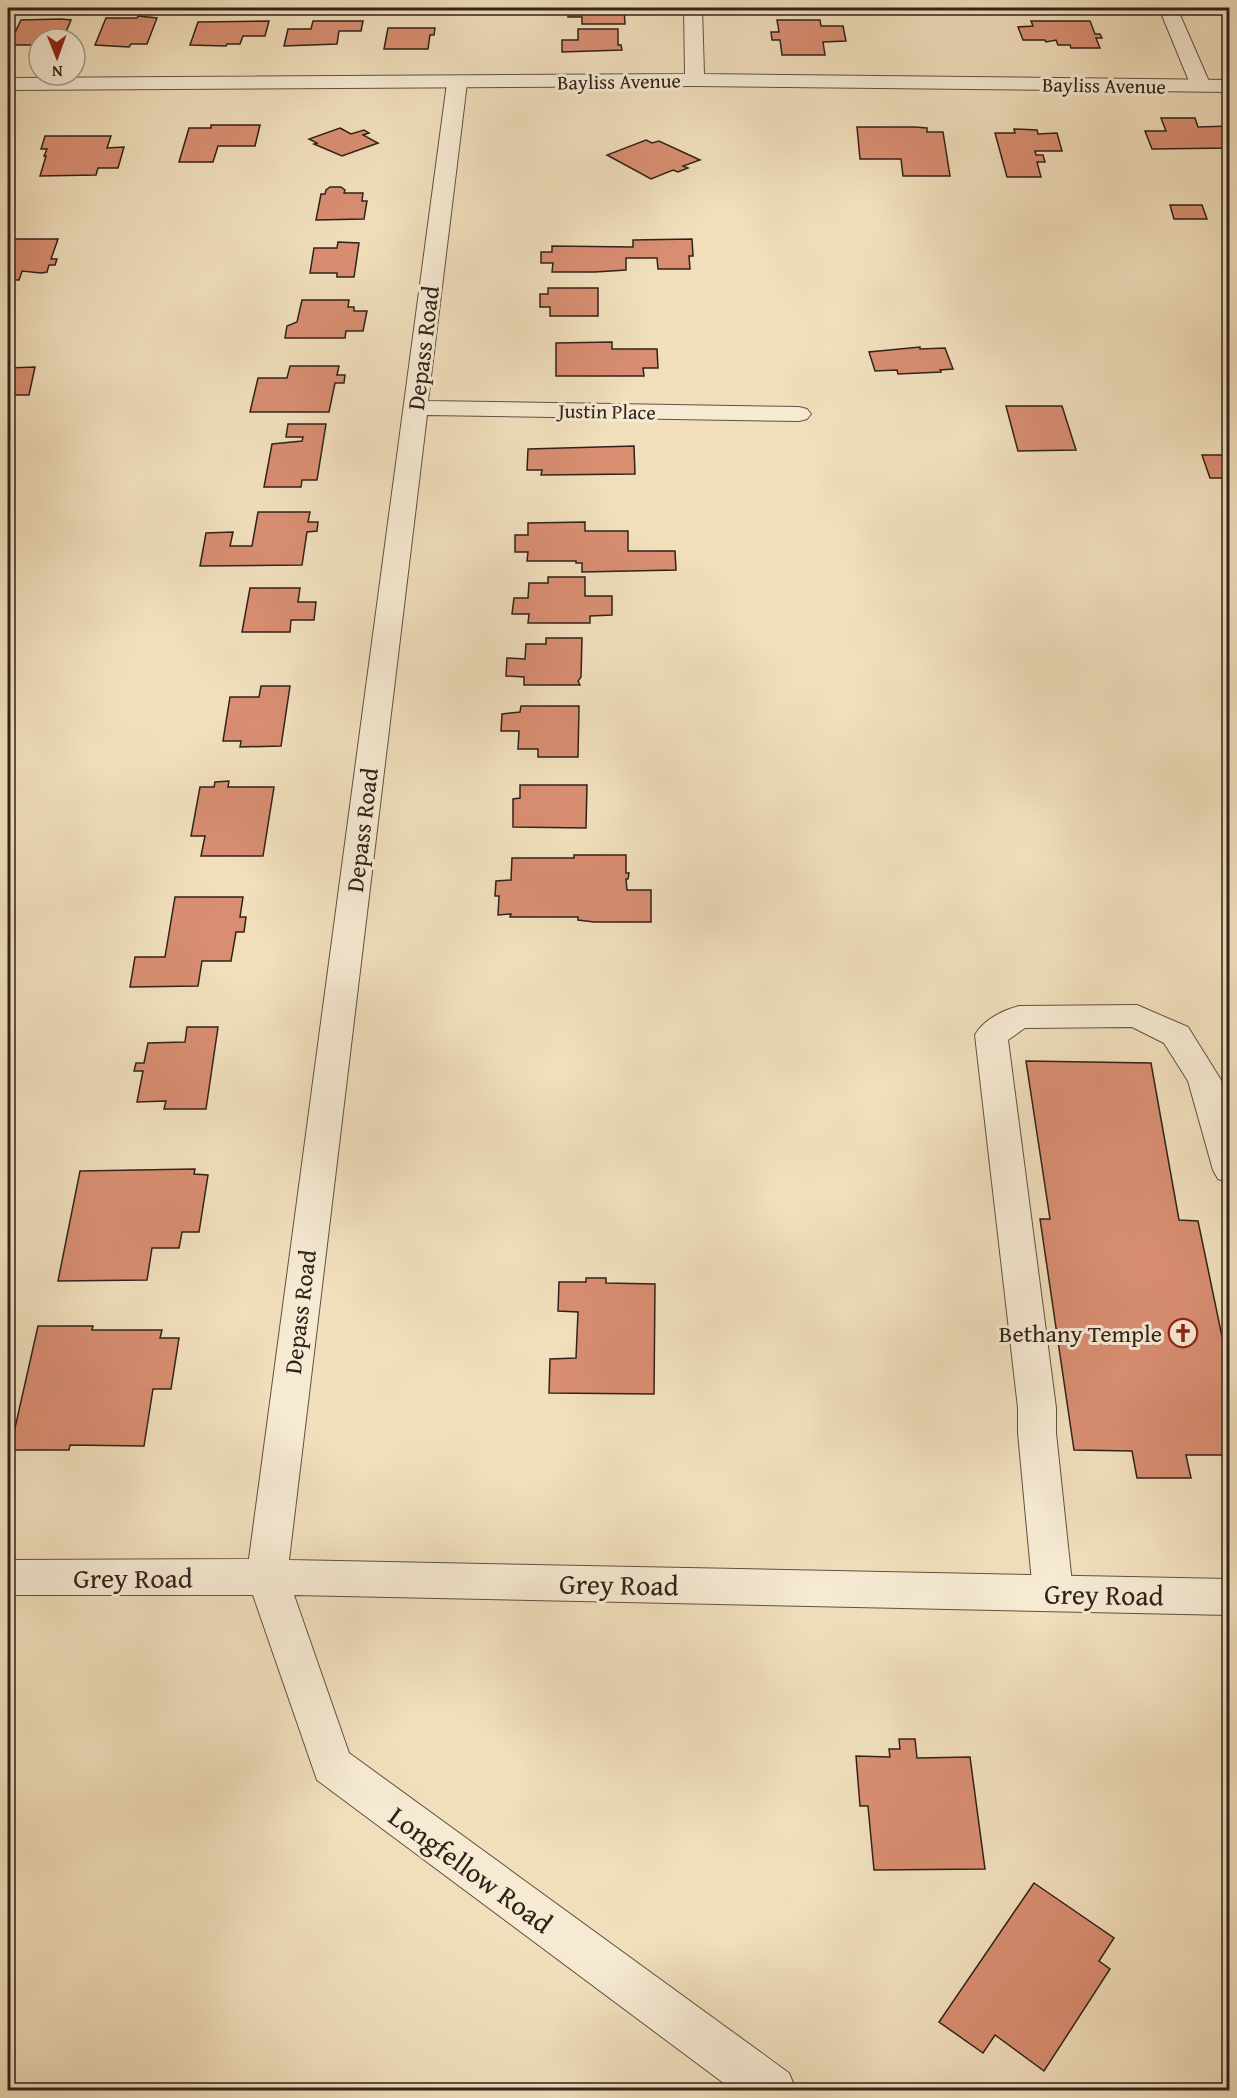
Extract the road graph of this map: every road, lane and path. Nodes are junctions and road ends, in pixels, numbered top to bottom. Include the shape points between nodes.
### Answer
1 (693, 8) edge
2 (1168, 8) edge
3 (696, 80) junction
4 (457, 83) junction
5 (8, 84) edge
6 (1201, 86) junction
7 (1230, 86) edge
8 (415, 408) junction
9 (799, 414) dead end
10 (1230, 1170) edge
11 (267, 1577) junction
12 (8, 1578) edge
13 (1053, 1593) junction
14 (1230, 1597) edge
15 (772, 2091) edge

1 - 3 street
2 - 6 street
3 - 4 street, Bayliss Avenue
3 - 6 street, Bayliss Avenue
4 - 5 street, Bayliss Avenue
4 - 8 street, Depass Road
6 - 7 street, Bayliss Avenue
8 - 9 street, Justin Place
8 - 11 street, Depass Road
10 - 13 street via 1204,1080 1176,1035 1137,1016 1019,1017 992,1035 1037,1408
11 - 12 street, Grey Road
11 - 13 street, Grey Road
11 - 15 street, Longfellow Road via 332,1766
13 - 14 street, Grey Road

